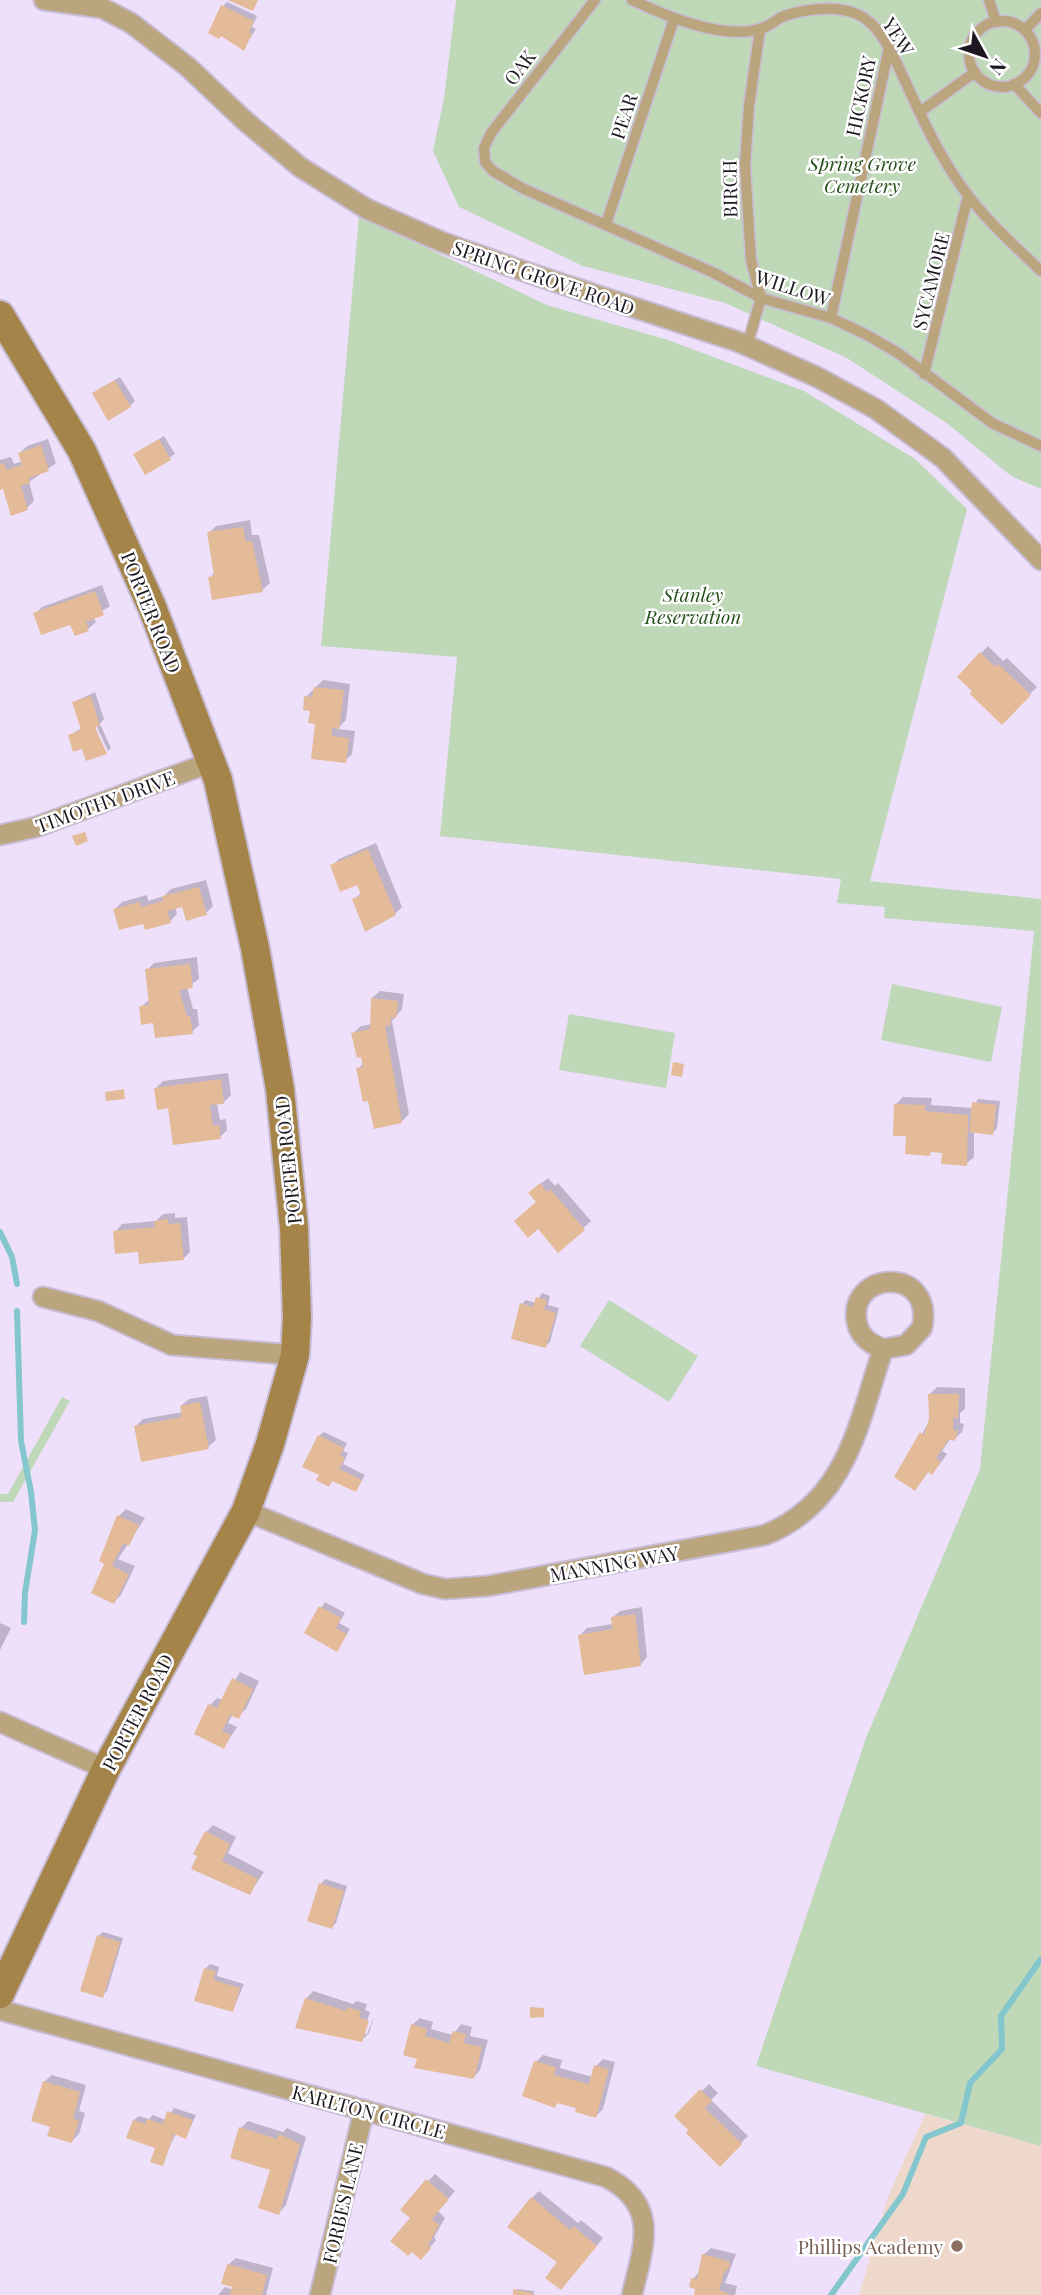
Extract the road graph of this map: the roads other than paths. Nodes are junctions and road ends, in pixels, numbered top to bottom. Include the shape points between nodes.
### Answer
1 (44, 0) edge
2 (594, 0) edge
3 (632, 0) edge
4 (989, 0) edge
5 (1041, 13) edge
6 (674, 19) junction
7 (996, 22) junction
8 (760, 29) junction
9 (1025, 30) junction
10 (889, 47) junction
11 (975, 72) junction
12 (1014, 84) junction
13 (920, 112) junction
14 (1041, 113) edge
15 (485, 162) joint
16 (968, 196) junction
17 (606, 224) junction
18 (1041, 271) edge
19 (761, 298) junction
20 (0, 315) edge
21 (831, 318) junction
22 (747, 346) junction
23 (924, 374) junction
24 (1041, 446) edge
25 (1041, 560) edge
26 (209, 762) junction
27 (0, 835) edge
28 (43, 1297) dead end
29 (883, 1349) dead end
30 (295, 1355) junction
31 (246, 1511) junction
32 (0, 1722) edge
33 (106, 1769) junction
34 (0, 1994) edge
35 (0, 2010) edge
36 (364, 2110) junction
37 (320, 2295) edge
38 (632, 2295) edge

1 - 22 street, SPRING GROVE ROAD via 102,8 131,23 300,167 367,209 516,269
2 - 15 lane, OAK via 491,133 484,148
3 - 6 lane, YEW
4 - 7 lane
5 - 9 lane
6 - 8 lane, YEW via 715,28
6 - 17 lane, PEAR
7 - 9 lane via 1006,21
7 - 11 lane via 972,42
8 - 10 lane, YEW via 784,16 837,9 858,14
8 - 19 lane, BIRCH via 745,165 751,260
9 - 12 lane via 1035,60 1031,70
10 - 13 lane, YEW
10 - 21 lane, HICKORY
11 - 12 lane via 993,85
11 - 13 lane
12 - 14 lane
13 - 16 lane, YEW
15 - 17 lane, WILLOW via 524,189
16 - 18 lane, YEW
16 - 23 lane, SYCAMORE
17 - 19 lane, WILLOW
19 - 21 lane, WILLOW
19 - 22 lane
20 - 26 street, PORTER ROAD via 82,451 152,607
21 - 23 lane, WILLOW via 876,340
22 - 25 street, SPRING GROVE ROAD via 817,377 885,415 943,458
23 - 24 lane, WILLOW via 992,423
26 - 27 street, TIMOTHY DRIVE via 36,827
26 - 30 street, PORTER ROAD via 218,780 255,948 280,1089 295,1228
28 - 30 street via 98,1311 172,1345
29 - 31 street, MANNING WAY via 850,1450 834,1481 799,1518 765,1535 488,1586 444,1589 402,1578
30 - 31 street, PORTER ROAD
31 - 33 street, PORTER ROAD
32 - 33 street
33 - 34 street, PORTER ROAD
35 - 36 street, KARLTON CIRCLE
36 - 37 street, FORBES LANE
36 - 38 street, KARLTON CIRCLE via 595,2173 617,2183 636,2200 644,2222

